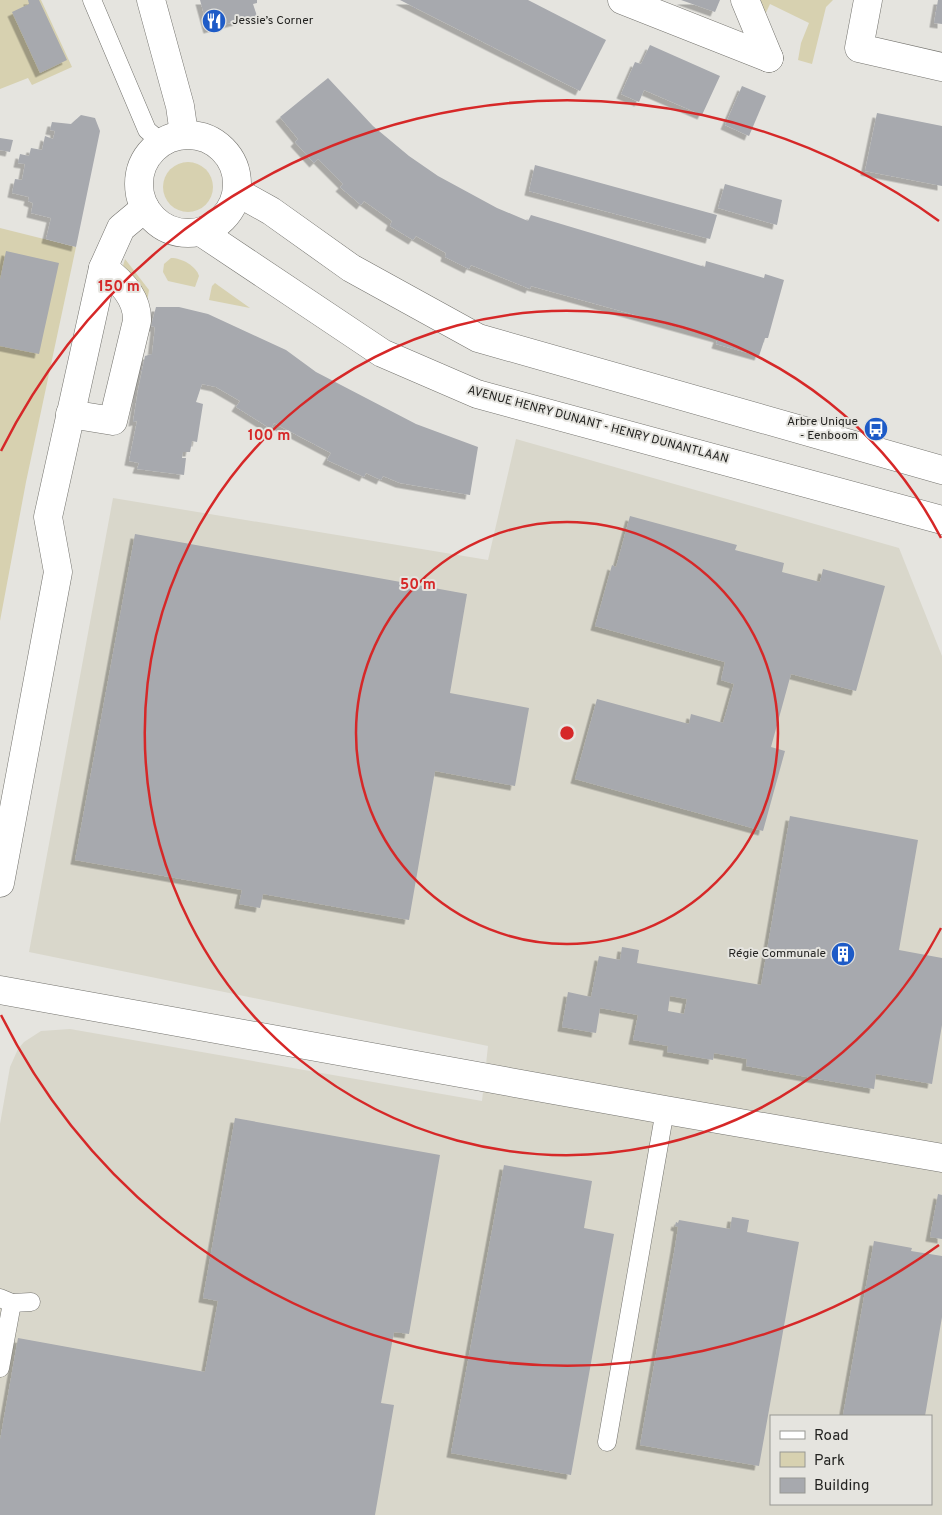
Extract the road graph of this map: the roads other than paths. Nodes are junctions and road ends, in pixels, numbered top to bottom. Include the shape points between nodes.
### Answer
1 (92, 0) edge
2 (151, 0) edge
3 (622, 0) edge
4 (745, 0) edge
5 (868, 0) edge
6 (942, 67) edge
7 (172, 138) junction
8 (237, 192) junction
9 (145, 208) junction
10 (201, 232) junction
11 (102, 268) junction
12 (70, 414) junction
13 (942, 470) edge
14 (942, 520) edge
15 (0, 882) edge
16 (0, 990) edge
17 (664, 1110) junction
18 (942, 1158) edge
19 (6, 1300) edge
20 (31, 1302) dead end
21 (0, 1368) edge
22 (607, 1442) dead end

1 - 7 lane via 147,130
2 - 7 street via 180,106
3 - 4 street via 768,58
5 - 6 street via 858,48
7 - 8 street via 199,135 225,150 238,177
7 - 9 street via 150,153 142,166 139,182
8 - 10 street via 225,217
8 - 13 street via 271,211 350,268 478,338
9 - 10 street via 158,223 171,230
9 - 11 street via 121,228
10 - 14 street, AVENUE HENRY DUNANT - HENRY DUNANTLAAN via 382,353 477,394
11 - 12 street
11 - 12 street via 119,279 133,299 137,321 113,421
12 - 15 street via 48,517 58,572
16 - 17 street
17 - 18 street
17 - 22 lane
19 - 20 lane
19 - 21 lane

